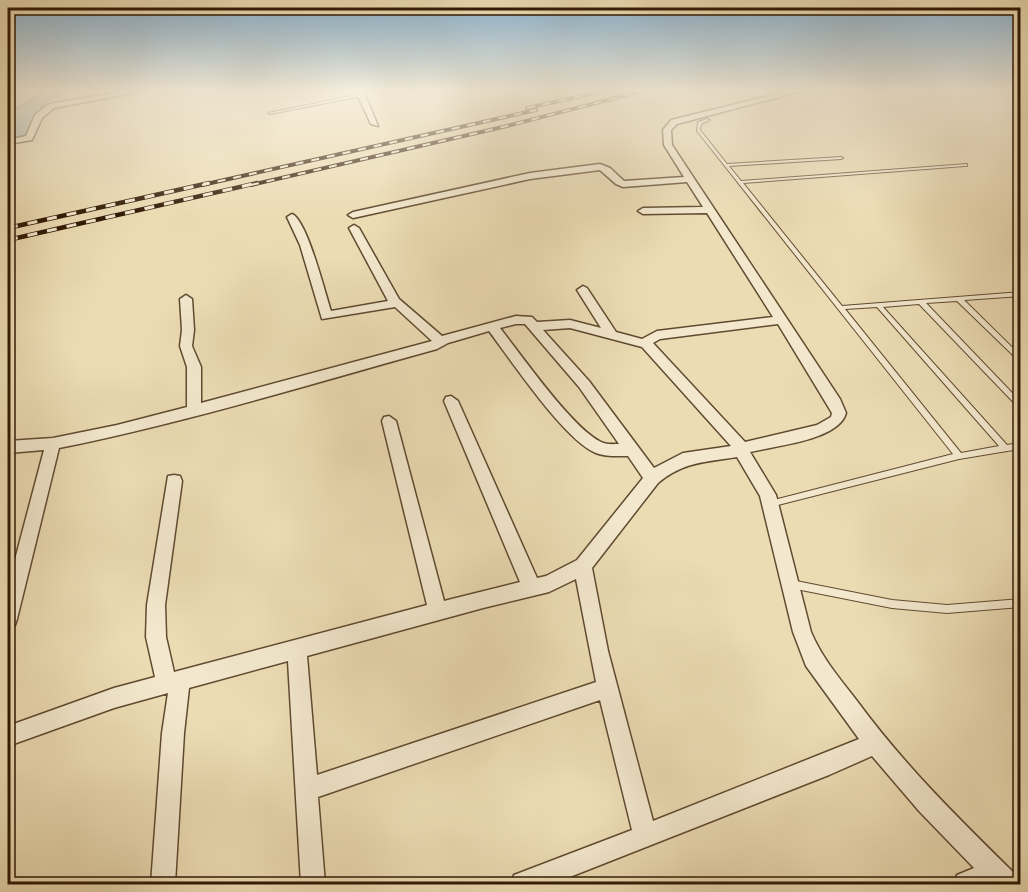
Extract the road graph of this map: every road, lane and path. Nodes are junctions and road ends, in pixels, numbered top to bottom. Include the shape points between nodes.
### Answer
1 (32, 132) edge
2 (667, 132) edge
3 (699, 132) edge
4 (8, 142) edge
5 (841, 158) dead end
6 (726, 165) junction
7 (965, 165) dead end
8 (689, 179) junction
9 (740, 182) junction
10 (709, 210) junction
11 (643, 211) dead end
12 (352, 215) dead end
13 (292, 217) dead end
14 (354, 228) dead end
15 (583, 290) dead end
16 (1020, 294) edge
17 (186, 299) dead end
18 (958, 299) junction
19 (394, 302) junction
20 (921, 302) junction
21 (878, 305) junction
22 (840, 308) junction
23 (782, 320) junction
24 (492, 326) junction
25 (536, 326) junction
26 (610, 334) junction
27 (443, 340) junction
28 (646, 344) junction
29 (1020, 358) edge
30 (451, 400) dead end
31 (1020, 405) edge
32 (194, 411) junction
33 (389, 421) dead end
34 (53, 444) junction
35 (1020, 446) edge
36 (8, 447) edge
37 (1006, 448) junction
38 (742, 449) junction
39 (632, 450) junction
40 (959, 456) junction
41 (652, 478) junction
42 (174, 481) dead end
43 (770, 504) junction
44 (583, 566) junction
45 (791, 584) junction
46 (532, 588) junction
47 (1020, 603) edge
48 (438, 611) junction
49 (8, 619) edge
50 (297, 648) junction
51 (173, 682) junction
52 (607, 688) junction
53 (8, 736) edge
54 (875, 743) junction
55 (306, 790) junction
56 (645, 836) junction
57 (1000, 878) edge
58 (163, 885) edge
59 (313, 885) edge
60 (523, 885) edge
61 (966, 885) edge

1 - 4 street via 29,138
2 - 8 street via 668,146
3 - 6 lane
5 - 6 lane
6 - 9 lane
7 - 9 lane
8 - 10 street
8 - 12 street via 623,184 600,167 530,176
9 - 22 lane
10 - 11 street
10 - 23 street
13 - 19 street via 305,245 326,316
14 - 19 street
15 - 26 street
16 - 18 lane
17 - 32 street via 186,346 194,367
18 - 20 lane
18 - 29 lane
19 - 27 street
20 - 21 lane
20 - 31 lane
21 - 22 lane
21 - 37 lane
22 - 40 lane
23 - 28 street via 657,335
23 - 38 street via 835,403 837,420 820,430
24 - 25 street via 523,319
24 - 27 street
24 - 39 street via 587,441 600,448
25 - 26 street via 570,324
25 - 39 street
26 - 28 street
27 - 32 street
28 - 38 street
30 - 46 street
32 - 34 street
33 - 48 street
34 - 36 street
34 - 49 street
35 - 37 lane
37 - 40 lane
38 - 41 street via 682,459
38 - 43 street
39 - 41 street
40 - 43 lane
41 - 44 street
42 - 51 street via 156,605 156,638
43 - 45 street
44 - 46 street via 549,584
44 - 52 street
45 - 47 lane via 892,604 947,609
45 - 54 street via 813,659
46 - 48 street
48 - 50 street
50 - 51 street
50 - 55 street
51 - 53 street via 90,705
51 - 58 street
52 - 55 street
52 - 56 street
54 - 56 street
54 - 57 street
55 - 59 street
56 - 60 street
57 - 61 street

